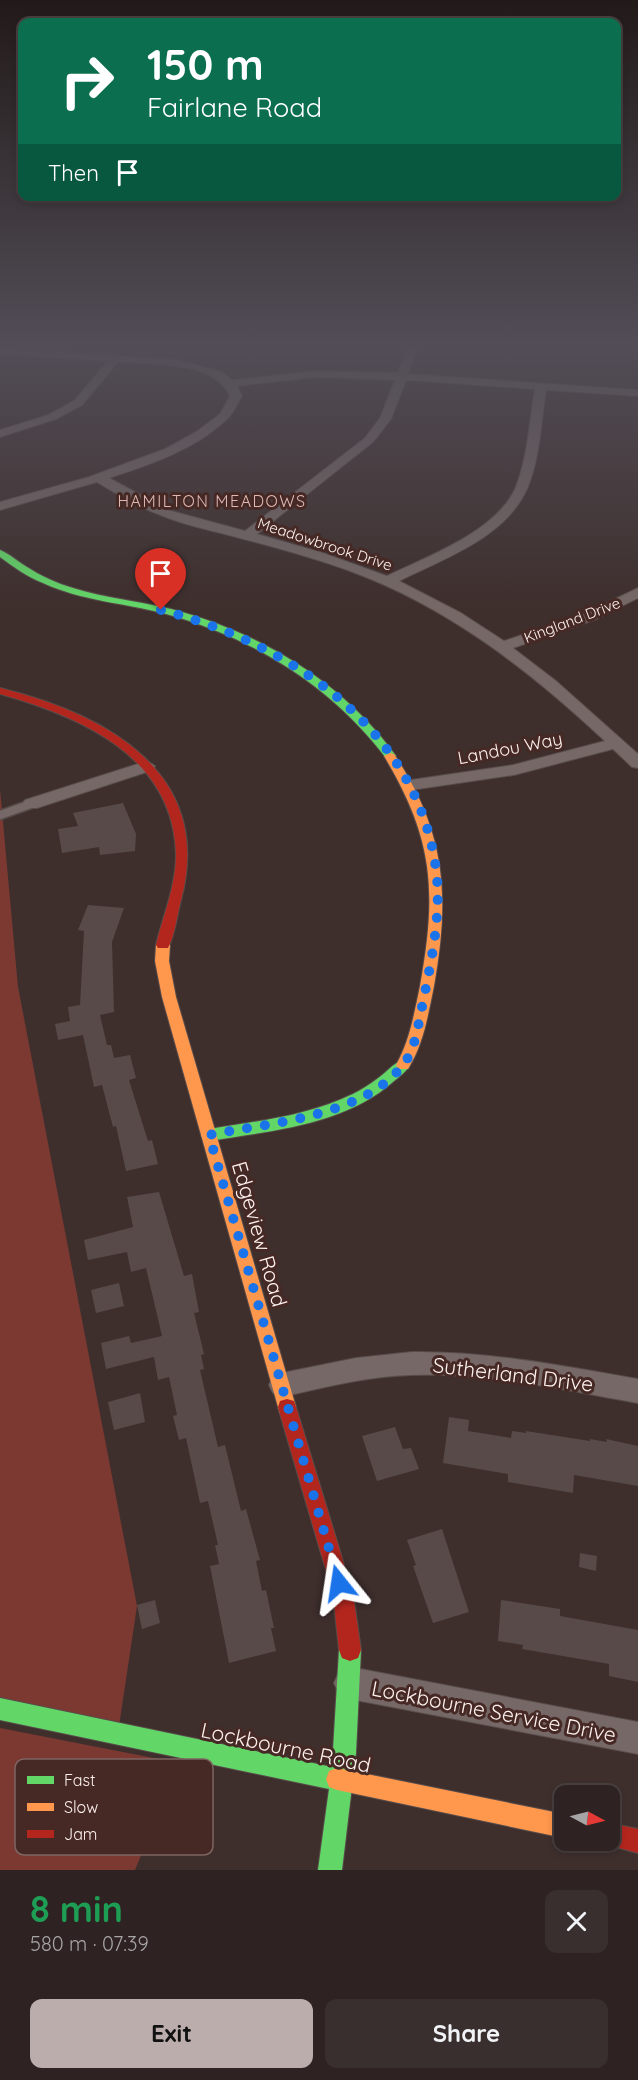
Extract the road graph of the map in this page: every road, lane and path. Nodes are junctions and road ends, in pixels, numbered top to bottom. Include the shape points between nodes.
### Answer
1 (206, 431) edge
2 (376, 431) edge
3 (533, 431) edge
4 (97, 477) junction
5 (0, 506) edge
6 (248, 536) junction
7 (0, 553) edge
8 (387, 581) junction
9 (638, 592) edge
10 (504, 646) junction
11 (0, 691) edge
12 (616, 743) junction
13 (638, 763) edge
14 (147, 766) junction
15 (411, 785) junction
16 (31, 804) joint
17 (0, 815) edge
18 (209, 1135) junction
19 (282, 1385) junction
20 (638, 1391) edge
21 (350, 1683) junction
22 (0, 1709) edge
23 (638, 1738) edge
24 (344, 1781) junction
25 (554, 1824) edge
26 (620, 1837) edge
27 (638, 1841) edge
28 (330, 1870) edge

1 - 4 street via 154,458
2 - 6 street
3 - 8 street via 523,482 515,499 499,517
4 - 5 street
4 - 6 street, Meadowbrook Drive via 174,517
6 - 8 street, Meadowbrook Drive
7 - 15 street via 55,585 175,614 233,635 286,661 357,715
8 - 10 street, Meadowbrook Drive
9 - 10 street, Kingland Drive via 589,617
10 - 12 street, Meadowbrook Drive
11 - 14 street, Edgeview Road via 84,718 113,735
12 - 13 street, Meadowbrook Drive
12 - 15 street, Landou Way via 514,770
14 - 16 street
14 - 18 street, Edgeview Road via 173,804 183,846 179,888 162,957 169,996
15 - 18 street via 433,850 437,915 415,1042 404,1064 389,1080 356,1101 328,1112
16 - 17 lane
18 - 19 street, Edgeview Road
19 - 20 street, Sutherland Drive via 345,1371 433,1362
19 - 21 street, Edgeview Road via 338,1576 348,1624
21 - 23 street, Lockbourne Service Drive
21 - 24 street, Edgeview Road
22 - 24 street, Lockbourne Road
24 - 25 street, Lockbourne Road
24 - 28 street, Edgeview Road
26 - 27 street

